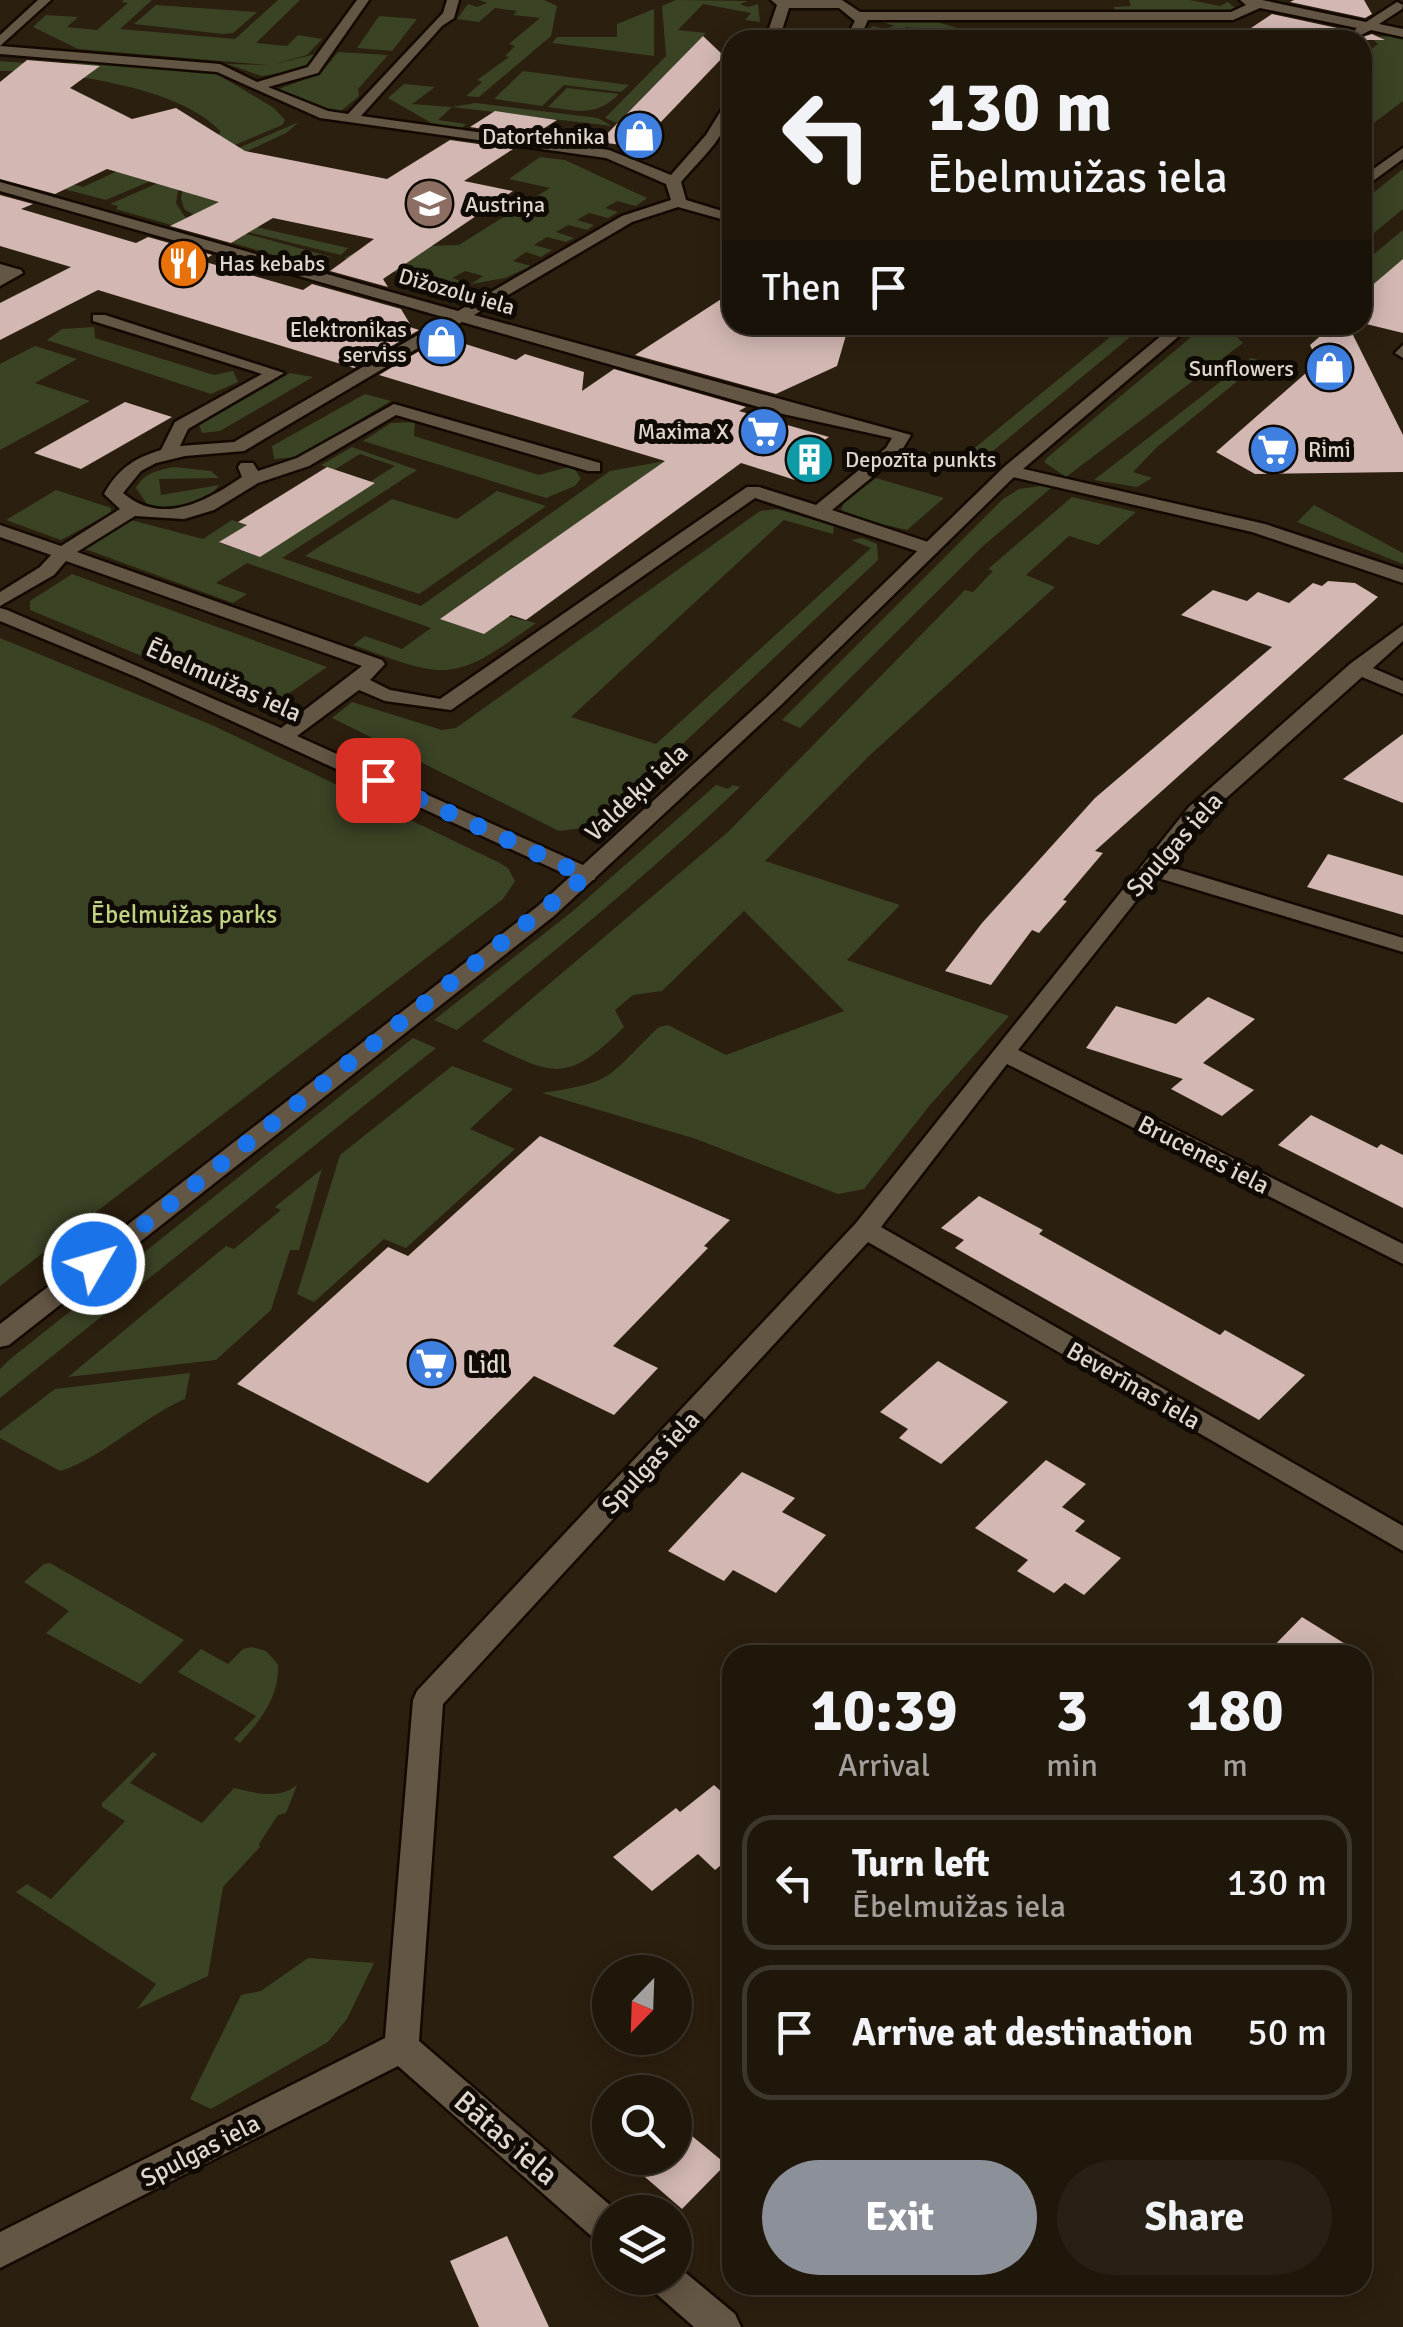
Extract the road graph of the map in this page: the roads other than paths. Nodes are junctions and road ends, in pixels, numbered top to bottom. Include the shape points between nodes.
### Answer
1 (46, 0) edge
2 (363, 0) edge
3 (453, 0) edge
4 (1244, 0) edge
5 (781, 2) edge
6 (845, 2) edge
7 (1260, 3) junction
8 (1397, 6) dead end
9 (860, 16) junction
10 (1368, 26) junction
11 (774, 30) edge
12 (855, 30) edge
13 (1363, 30) edge
14 (1403, 33) edge
15 (0, 42) edge
16 (0, 50) edge
17 (257, 86) junction
18 (351, 120) junction
19 (722, 120) edge
20 (1403, 152) edge
21 (1372, 176) edge
22 (673, 181) junction
23 (0, 186) edge
24 (679, 202) junction
25 (722, 212) edge
26 (0, 269) edge
27 (0, 281) edge
28 (464, 316) junction
29 (99, 318) dead end
30 (1165, 335) edge
31 (238, 447) junction
32 (170, 451) junction
33 (594, 467) dead end
34 (1010, 470) junction
35 (252, 479) junction
36 (132, 510) junction
37 (819, 512) junction
38 (0, 531) edge
39 (930, 549) junction
40 (63, 553) junction
41 (1403, 578) edge
42 (0, 600) edge
43 (0, 614) edge
44 (1403, 630) edge
45 (1356, 668) junction
46 (358, 682) junction
47 (1403, 688) edge
48 (282, 736) junction
49 (1150, 868) junction
50 (586, 876) junction
51 (1403, 945) edge
52 (1006, 1054) junction
53 (865, 1229) junction
54 (1403, 1255) edge
55 (0, 1338) edge
56 (1403, 1540) edge
57 (402, 2047) junction
58 (592, 2214) edge
59 (0, 2251) edge
60 (685, 2295) edge
61 (722, 2327) edge

1 - 15 street
2 - 17 street via 314,70
3 - 18 street via 448,16
4 - 7 street
5 - 6 street
5 - 11 street
6 - 9 street
7 - 9 street via 1233,16
7 - 10 street
8 - 10 street
9 - 12 street
10 - 13 street
10 - 14 street
16 - 17 street via 220,68
17 - 18 street via 304,109
18 - 22 street via 609,154
19 - 22 street
20 - 21 street
22 - 24 street
23 - 28 street, Dižozolu iela
24 - 25 street
24 - 28 street via 627,219
26 - 27 street via 14,274
28 - 31 street
28 - 37 street, Dižozolu iela via 789,410 902,435 893,451
29 - 32 street via 276,372 180,426
30 - 34 street, Valdeķu iela
31 - 32 street
31 - 35 street
32 - 36 street via 118,482 113,494
33 - 35 street via 394,409 303,462
34 - 39 street, Valdeķu iela
34 - 41 street via 1260,529
35 - 36 street via 200,513 171,517
36 - 40 street
37 - 39 street
37 - 46 street via 753,490 444,706
38 - 40 street
39 - 50 street, Valdeķu iela
40 - 42 street via 48,571
40 - 46 street via 375,664
43 - 48 street, Ēbelmuižas iela
44 - 45 street, Spulgas iela
45 - 47 street
45 - 49 street, Spulgas iela via 1197,812
46 - 48 street
48 - 50 street, Ēbelmuižas iela
49 - 51 street
49 - 52 street, Spulgas iela
50 - 55 street, Valdeķu iela
52 - 53 street, Spulgas iela
52 - 54 street, Brucenes iela
53 - 56 street, Beverīnas iela
53 - 57 street, Spulgas iela via 428,1700
57 - 58 street, Bātas iela
57 - 59 street, Spulgas iela
60 - 61 street

